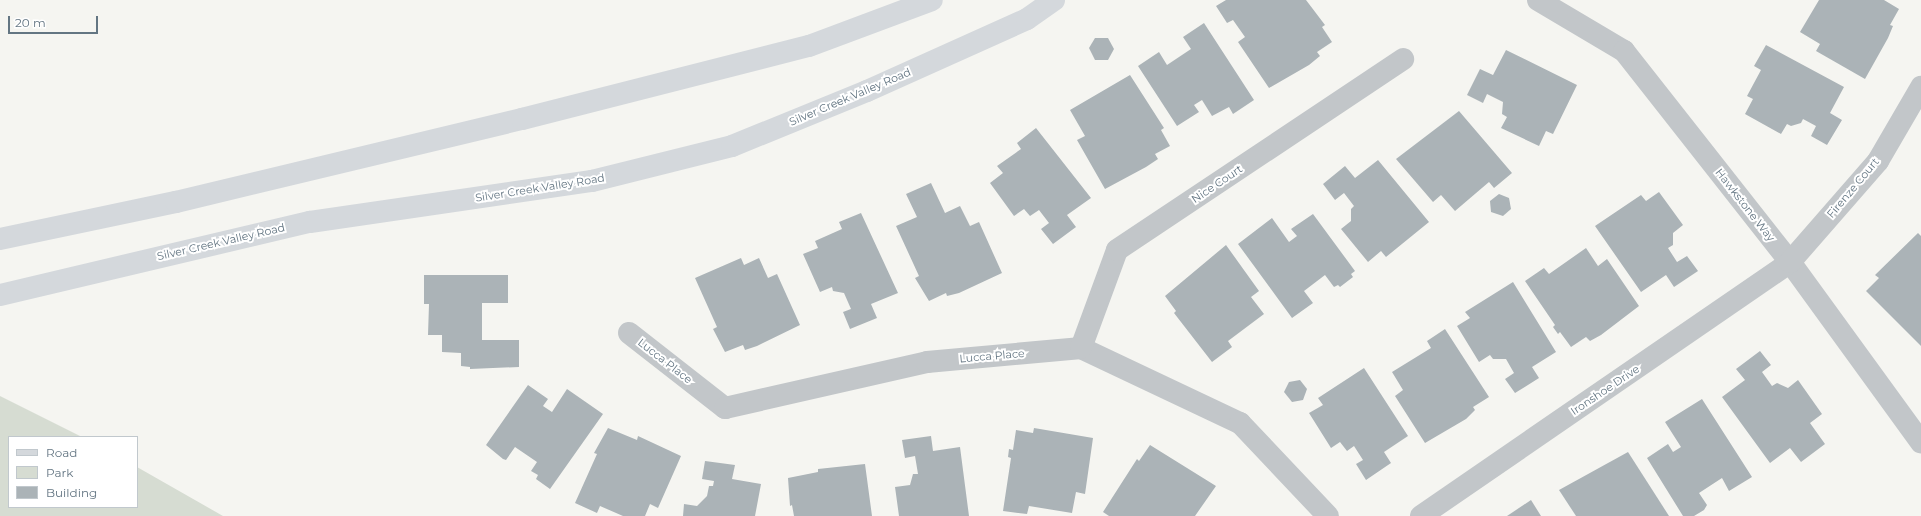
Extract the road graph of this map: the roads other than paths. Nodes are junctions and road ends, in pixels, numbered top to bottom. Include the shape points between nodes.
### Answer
1 (932, 0) edge
2 (1054, 0) edge
3 (1538, 0) edge
4 (1403, 59) dead end
5 (1921, 87) edge
6 (0, 239) edge
7 (1790, 262) junction
8 (0, 295) edge
9 (629, 333) dead end
10 (1081, 348) junction
11 (1921, 442) edge
12 (1328, 516) edge
13 (1421, 516) edge

1 - 6 main road via 801,48 192,198
2 - 8 main road, Silver Creek Valley Road via 1027,19 867,91 732,146 592,181 310,222
3 - 7 street, Hawkstone Way via 1624,51
4 - 10 street, Nice Court via 1117,250
5 - 7 street, Firenze Court via 1878,161
7 - 11 street, Hawkstone Way
7 - 13 street, Ironshoe Drive
9 - 10 street, Lucca Place via 725,408 927,362
10 - 12 street via 1240,423

